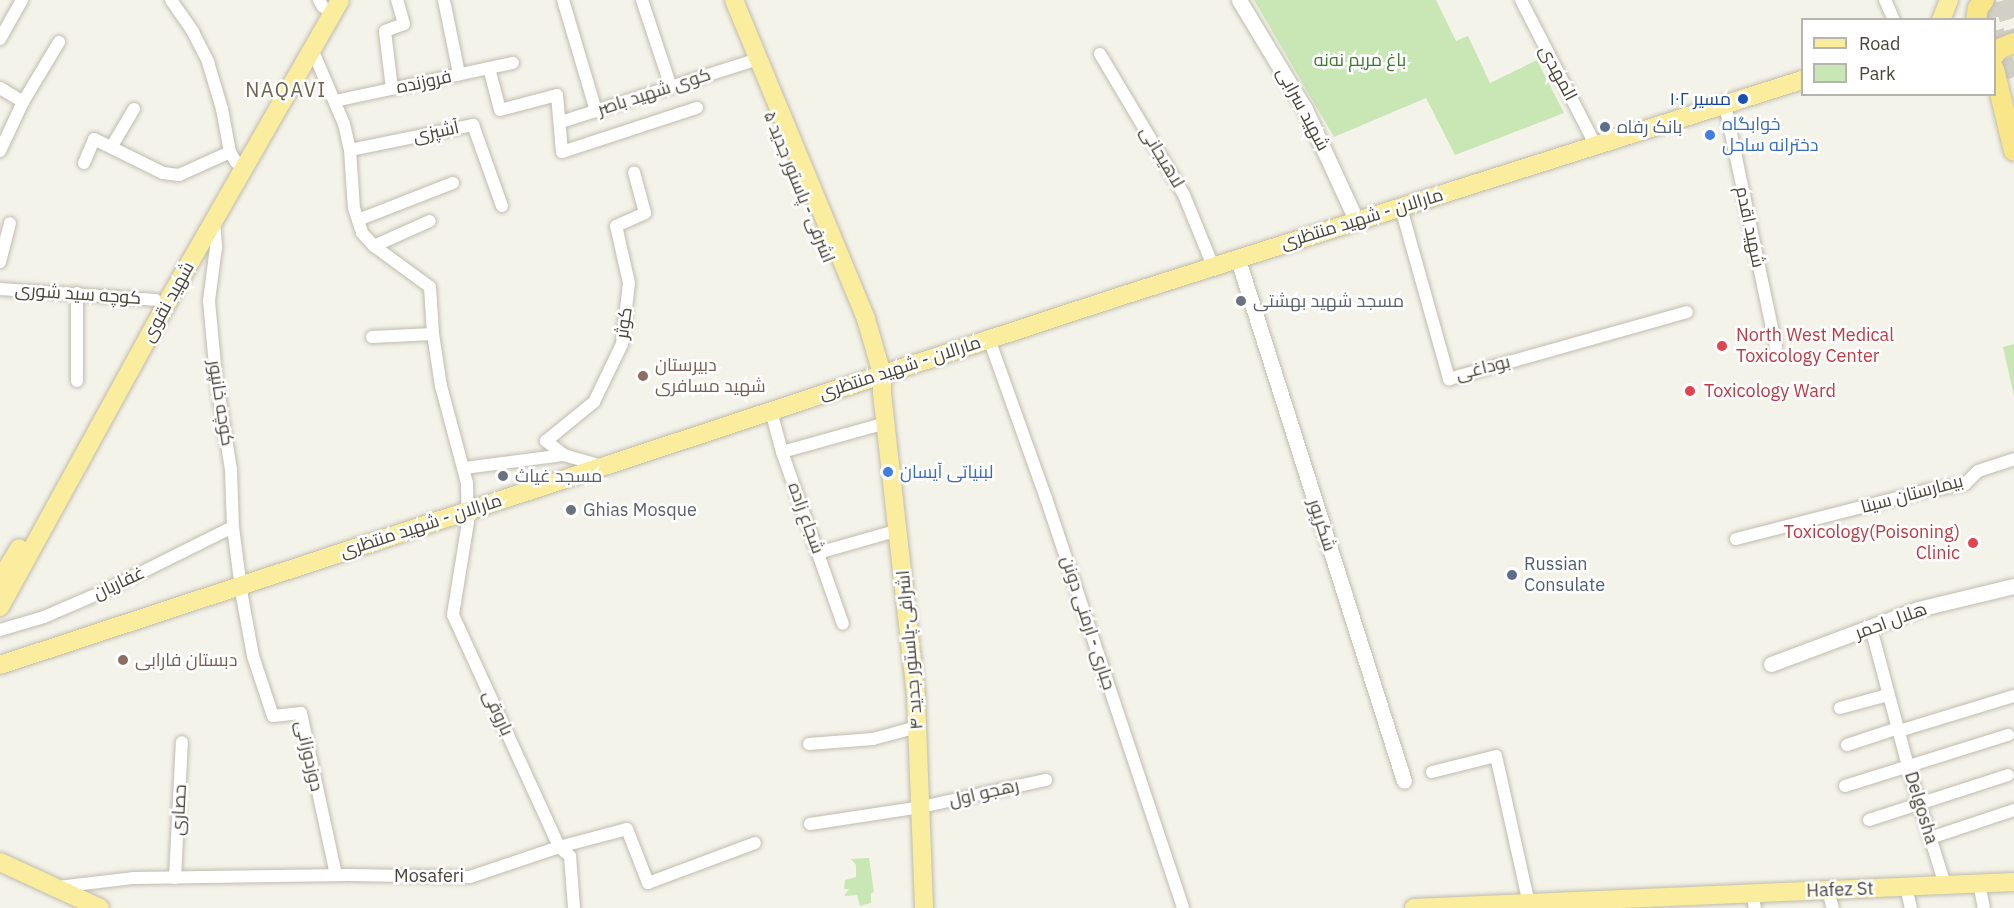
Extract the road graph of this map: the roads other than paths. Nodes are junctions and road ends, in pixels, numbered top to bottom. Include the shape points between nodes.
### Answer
1 (22, 0) edge
2 (171, 0) edge
3 (397, 0) edge
4 (444, 0) edge
5 (563, 0) edge
6 (642, 0) edge
7 (720, 0) edge
8 (734, 0) edge
9 (1239, 0) edge
10 (1521, 0) edge
11 (1885, 0) edge
12 (1949, 0) edge
13 (327, 2) edge
14 (1893, 18) edge
15 (1942, 18) edge
16 (2014, 36) edge
17 (0, 39) edge
18 (1996, 40) edge
19 (59, 42) dead end
20 (2014, 43) edge
21 (312, 49) junction
22 (1100, 54) dead end
23 (1996, 54) edge
24 (753, 60) junction
25 (513, 63) dead end
26 (489, 68) junction
27 (459, 74) junction
28 (2002, 74) edge
29 (1801, 81) edge
30 (671, 87) junction
31 (0, 88) edge
32 (392, 89) junction
33 (335, 101) junction
34 (2014, 101) edge
35 (23, 102) junction
36 (1725, 105) junction
37 (697, 108) dead end
38 (134, 109) dead end
39 (596, 111) junction
40 (561, 122) junction
41 (112, 146) junction
42 (1596, 146) junction
43 (350, 150) junction
44 (0, 151) edge
45 (2014, 151) edge
46 (233, 157) junction
47 (84, 163) dead end
48 (634, 172) dead end
49 (453, 183) dead end
50 (502, 206) dead end
51 (1401, 208) junction
52 (358, 220) junction
53 (214, 221) junction
54 (430, 221) dead end
55 (1357, 222) junction
56 (10, 223) dead end
57 (374, 246) junction
58 (0, 262) edge
59 (1213, 266) junction
60 (1241, 269) dead end
61 (0, 289) edge
62 (77, 293) junction
63 (156, 300) junction
64 (1687, 312) dead end
65 (433, 334) junction
66 (372, 337) dead end
67 (989, 339) junction
68 (1776, 348) dead end
69 (77, 381) dead end
70 (880, 381) junction
71 (771, 411) junction
72 (886, 423) junction
73 (782, 452) junction
74 (564, 455) junction
75 (2014, 459) edge
76 (603, 466) junction
77 (465, 468) junction
78 (467, 510) junction
79 (233, 527) junction
80 (898, 530) junction
81 (1736, 539) dead end
82 (818, 553) junction
83 (0, 580) edge
84 (2014, 586) edge
85 (242, 590) junction
86 (0, 607) edge
87 (843, 624) dead end
88 (1871, 628) junction
89 (0, 630) edge
90 (1771, 664) dead end
91 (0, 665) edge
92 (1888, 695) junction
93 (2014, 696) edge
94 (1840, 708) dead end
95 (917, 727) junction
96 (1898, 730) junction
97 (2008, 735) dead end
98 (182, 742) dead end
99 (809, 744) dead end
100 (1847, 745) dead end
101 (1908, 766) junction
102 (1432, 772) dead end
103 (2008, 774) dead end
104 (1046, 780) dead end
105 (1404, 781) dead end
106 (1845, 786) dead end
107 (1918, 802) junction
108 (921, 807) junction
109 (2014, 810) edge
110 (1869, 820) dead end
111 (810, 824) dead end
112 (1930, 837) junction
113 (755, 843) dead end
114 (559, 847) junction
115 (0, 862) edge
116 (336, 875) junction
117 (176, 878) junction
118 (2014, 882) edge
119 (1979, 884) junction
120 (1945, 885) junction
121 (1905, 887) junction
122 (53, 888) junction
123 (1831, 899) edge
124 (1753, 901) edge
125 (1684, 902) edge
126 (1643, 903) edge
127 (1529, 904) junction
128 (100, 908) edge
129 (574, 908) edge
130 (924, 908) edge
131 (1183, 908) edge
132 (1414, 908) edge
133 (1911, 908) edge
134 (1984, 908) edge

1 - 17 street
2 - 46 street via 208,62
3 - 32 street via 404,24 385,31
4 - 27 street
5 - 39 street
6 - 30 street
7 - 24 main road, اشرفی - پاستور جدید ۵
8 - 24 main road, اشرفی - پاستور جدید ۵
9 - 55 street, شهید سرابی via 1305,109
10 - 42 street, المهدی
11 - 14 street
12 - 15 main road
13 - 21 main road, شهید نقوی
13 - 46 main road, شهید نقوی
16 - 18 highway
19 - 35 street
20 - 23 highway
21 - 33 street
21 - 53 main road, شهید نقوی
22 - 59 street, لاهیجانی via 1184,195
24 - 30 street, کوی شهید باصر
24 - 70 main road, اشرفی - پاستور جدید ۵ via 866,319
25 - 26 street, فروزنده
26 - 27 street, فروزنده
26 - 40 street via 500,110 557,95
27 - 32 street, فروزنده
28 - 34 highway
28 - 45 highway
29 - 36 main road, مارالان - شهید منتظری
30 - 39 street, کوی شهید باصر
31 - 35 street
32 - 33 street, فروزنده
33 - 43 street
35 - 44 street
36 - 42 main road, مارالان - شهید منتظری
36 - 68 street, شهید اقدم
37 - 40 street via 562,152
38 - 41 street
39 - 40 street, کوی شهید باصر
41 - 46 street via 163,173 179,175
41 - 47 street via 94,139
42 - 51 main road, مارالان - شهید منتظری
43 - 50 street, آشپزی via 473,124
43 - 52 street
46 - 63 main road, شهید نقوی
48 - 74 street, کوثر via 645,213 616,226 629,283 622,344 594,402 546,441
49 - 52 street
51 - 55 main road, مارالان - شهید منتظری
51 - 64 street, بوداغی via 1449,379
52 - 57 street via 362,233
53 - 79 street, کوچه خانپور via 216,247 209,301 233,483
53 - 86 main road, شهید نقوی
54 - 57 street
55 - 59 main road, مارالان - شهید منتظری
56 - 58 street
57 - 65 street, باروقی via 430,287
59 - 67 main road, مارالان - شهید منتظری
60 - 105 street, شکرپور
61 - 62 street, کوچه سید شوری
62 - 63 street, کوچه سید شوری
62 - 69 street
63 - 83 main road, شهید نقوی
65 - 66 street
65 - 77 street, باروقی via 441,386
67 - 70 main road, مارالان - شهید منتظری
67 - 131 street, جباری - ارمنی دونن
70 - 71 main road, مارالان - شهید منتظری
70 - 72 main road, اشرافی-پاستور جدید ۴
71 - 73 street, شجاع زاده
71 - 76 main road, مارالان - شهید منتظری
72 - 73 street
72 - 80 main road, اشرافی-پاستور جدید ۴
73 - 82 street, شجاع زاده
74 - 76 street
74 - 77 street
75 - 81 street, بیمارستان سینا via 1978,471 1965,484 1925,490
76 - 78 main road, مارالان - شهید منتظری
77 - 78 street, باروقی
78 - 85 main road, مارالان - شهید منتظری
78 - 114 street, باروقی via 453,615
79 - 85 street, کوچه خانپور
79 - 89 street, غفاریان via 104,591 44,617
80 - 82 street
80 - 95 main road, اشرافی-پاستور جدید ۴
82 - 87 street, شجاع زاده
84 - 88 street, هلال احمر via 1918,609
85 - 91 main road, مارالان - شهید منتظری
85 - 116 street, دوزدوزانی via 254,656 273,716 301,712
88 - 90 street, هلال احمر
88 - 92 street, Delgosha
92 - 94 street
92 - 96 street, Delgosha
93 - 96 street
95 - 99 street via 873,739
95 - 108 main road, اشرافی-پاستور جدید ۴
96 - 100 street
96 - 101 street, Delgosha
97 - 101 street
98 - 117 street, حصاری
101 - 106 street
101 - 107 street, Delgosha
102 - 127 street via 1496,756
103 - 107 street
104 - 108 street, رهجو اول
107 - 110 street
107 - 112 street, Delgosha
108 - 111 street, رهجو اول
108 - 130 main road, اشرافی-پاستور جدید ۴
109 - 112 street
112 - 120 street, Delgosha
113 - 114 street, Mosaferi via 648,883 627,829
114 - 116 street, Mosaferi via 470,877
114 - 129 street, باروقی via 570,856
115 - 122 main road
116 - 117 street, Mosaferi
117 - 122 street, Mosaferi via 134,878
118 - 119 main road, Hafez St
119 - 120 main road, Hafez St
119 - 134 street
120 - 121 main road, Hafez St
121 - 123 main road, Hafez St
121 - 133 street
122 - 128 main road
123 - 124 main road, Hafez St
124 - 125 main road, Hafez St
125 - 126 main road, Hafez St
126 - 127 main road, Hafez St
127 - 132 main road, Hafez St

